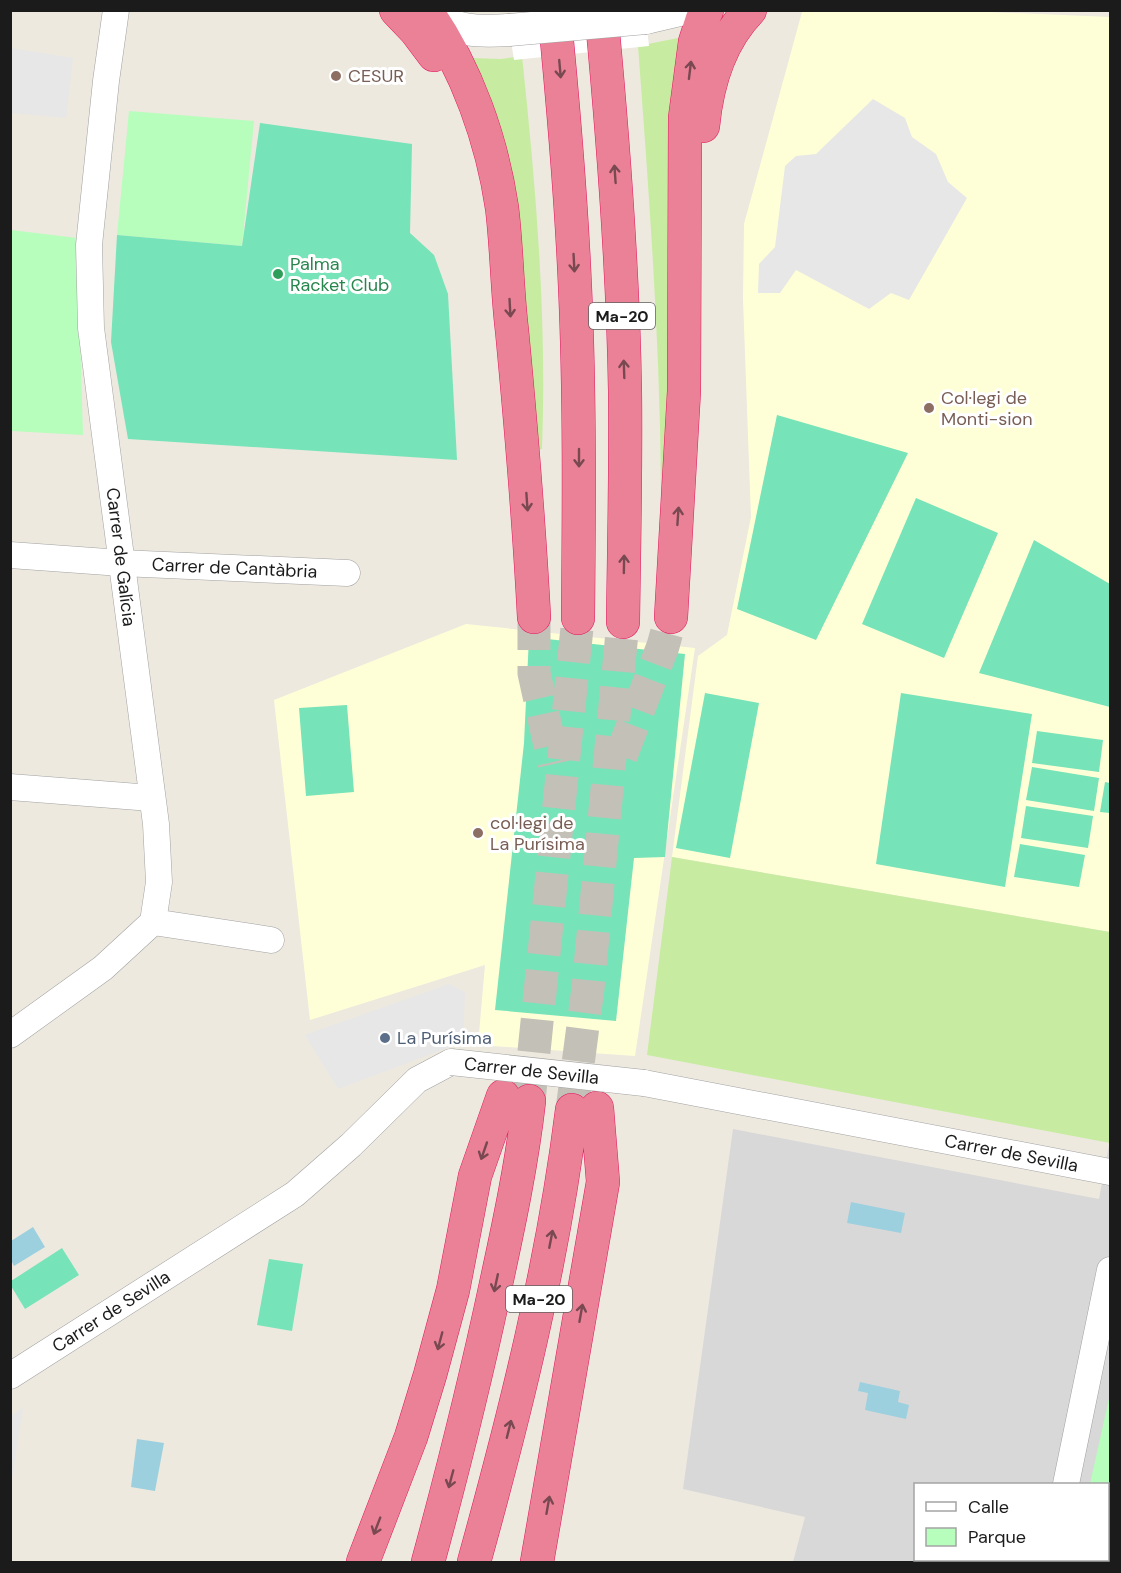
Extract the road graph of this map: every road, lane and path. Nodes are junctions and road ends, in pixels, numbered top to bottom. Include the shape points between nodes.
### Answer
1 (116, 10) edge
2 (554, 10) edge
3 (601, 10) edge
4 (680, 10) edge
5 (707, 10) edge
6 (750, 10) edge
7 (416, 12) edge
8 (686, 307) junction
9 (10, 555) edge
10 (122, 563) junction
11 (347, 573) dead end
12 (534, 617) tunnel mouth
13 (670, 617) tunnel mouth
14 (578, 618) tunnel mouth
15 (623, 622) tunnel mouth
16 (10, 787) edge
17 (152, 798) junction
18 (153, 922) junction
19 (271, 940) dead end
20 (10, 1035) edge
21 (1110, 1172) edge
22 (1110, 1270) edge
23 (10, 1376) edge
24 (1066, 1483) edge
25 (363, 1563) edge
26 (428, 1563) edge
27 (474, 1563) edge
28 (537, 1563) edge

1 - 10 street, Carrer de Galícia via 88,245 92,328
2 -> 14 highway, Ma-20 via 575,288
15 -> 3 highway, Ma-20 via 623,326
4 - 7 street, bridge via 646,18 483,31 460,28
8 -> 5 highway via 685,118 693,49
6 - 8 highway via 724,48 704,116
7 -> 12 highway via 443,37 464,77 487,142 502,208
13 -> 8 highway via 681,468
9 - 10 street, Carrer de Cantàbria
10 - 11 street, Carrer de Cantàbria
10 - 17 street, Carrer de Galícia
16 - 17 street
17 - 18 street, Carrer de Galícia via 159,882
18 - 19 street
18 - 20 street via 103,968
21 - 23 street, Carrer de Sevilla, bridge via 644,1083 451,1062 417,1080 295,1194
22 - 24 street
25 - 26 highway, Ma-20 via 430,1375 453,1290 475,1176 516,1099 507,1235 454,1469
27 - 28 highway, Ma-20 via 524,1366 560,1191 585,1109 603,1182

